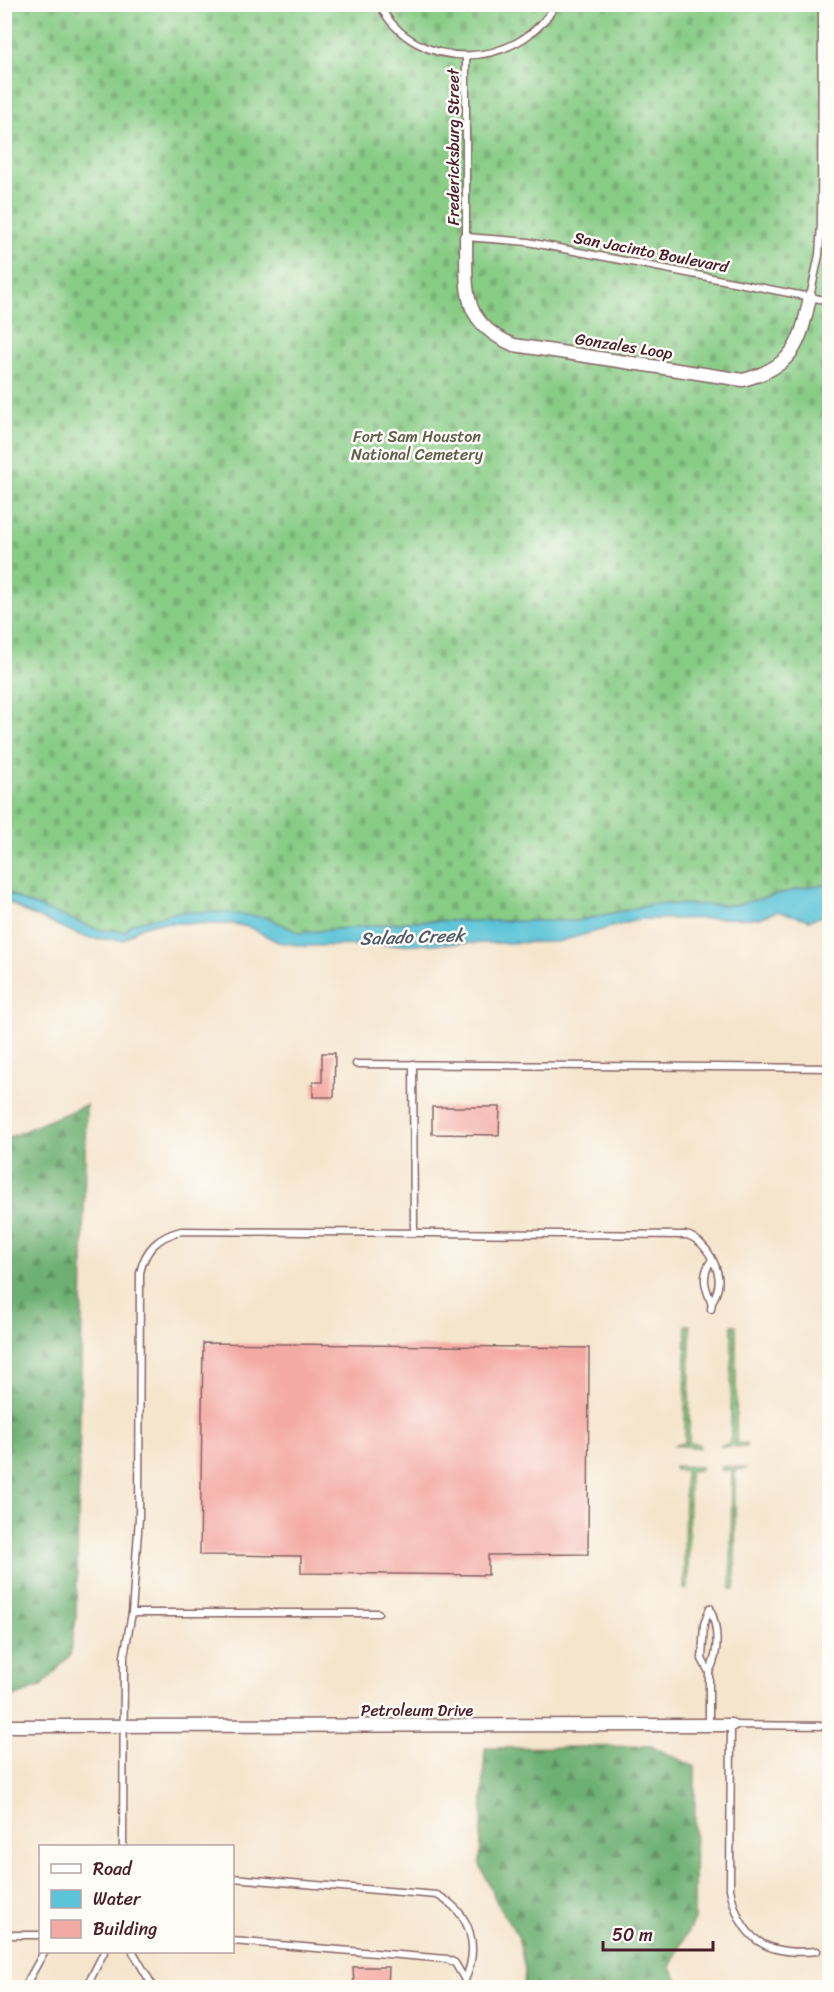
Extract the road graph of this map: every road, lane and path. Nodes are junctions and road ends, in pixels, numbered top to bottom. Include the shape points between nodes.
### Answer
1 (379, 4) edge
2 (555, 4) edge
3 (822, 4) edge
4 (466, 57) junction
5 (466, 237) junction
6 (810, 297) junction
7 (830, 301) edge
8 (356, 1064) dead end
9 (413, 1064) junction
10 (830, 1068) edge
11 (414, 1232) junction
12 (711, 1261) junction
13 (132, 1613) junction
14 (378, 1613) dead end
15 (709, 1672) junction
16 (710, 1725) junction
17 (731, 1725) junction
18 (4, 1726) edge
19 (830, 1726) edge
20 (125, 1727) junction
21 (123, 1845) edge
22 (234, 1878) edge
23 (4, 1935) edge
24 (39, 1935) edge
25 (234, 1941) edge
26 (817, 1951) dead end
27 (43, 1953) edge
28 (104, 1953) edge
29 (134, 1953) edge
30 (464, 1984) edge
31 (24, 1988) edge
32 (86, 1988) edge
33 (154, 1988) edge

1 - 4 lane via 395,27 410,39 437,52
2 - 4 lane via 538,28 523,40 505,49
3 - 6 lane via 821,224
4 - 5 lane, Fredericksburg Street
5 - 6 lane, San Jacinto Boulevard via 528,242
5 - 6 street, Gonzales Loop via 467,294 472,312 481,326 514,345 744,380 764,375 794,351
6 - 7 lane, San Jacinto Boulevard
8 - 9 lane
9 - 10 lane
9 - 11 lane
11 - 12 lane via 686,1235 704,1244
11 - 13 lane via 181,1231 159,1239 148,1251 140,1273 140,1518
12 - 12 lane via 718,1282 711,1305 705,1292 705,1274
13 - 14 lane
13 - 20 lane via 124,1656
15 - 15 lane via 716,1660 716,1624 710,1608 704,1624 702,1659
15 - 16 lane
16 - 17 street, Petroleum Drive
16 - 20 street, Petroleum Drive
17 - 19 lane, Petroleum Drive
17 - 26 lane via 730,1889 734,1912 757,1941 774,1949 792,1953
18 - 20 street, Petroleum Drive
20 - 21 lane
22 - 30 lane via 437,1895 458,1910 471,1931 474,1957
23 - 24 lane
25 - 30 lane via 447,1959 454,1963
27 - 31 lane
28 - 32 lane
29 - 33 lane

